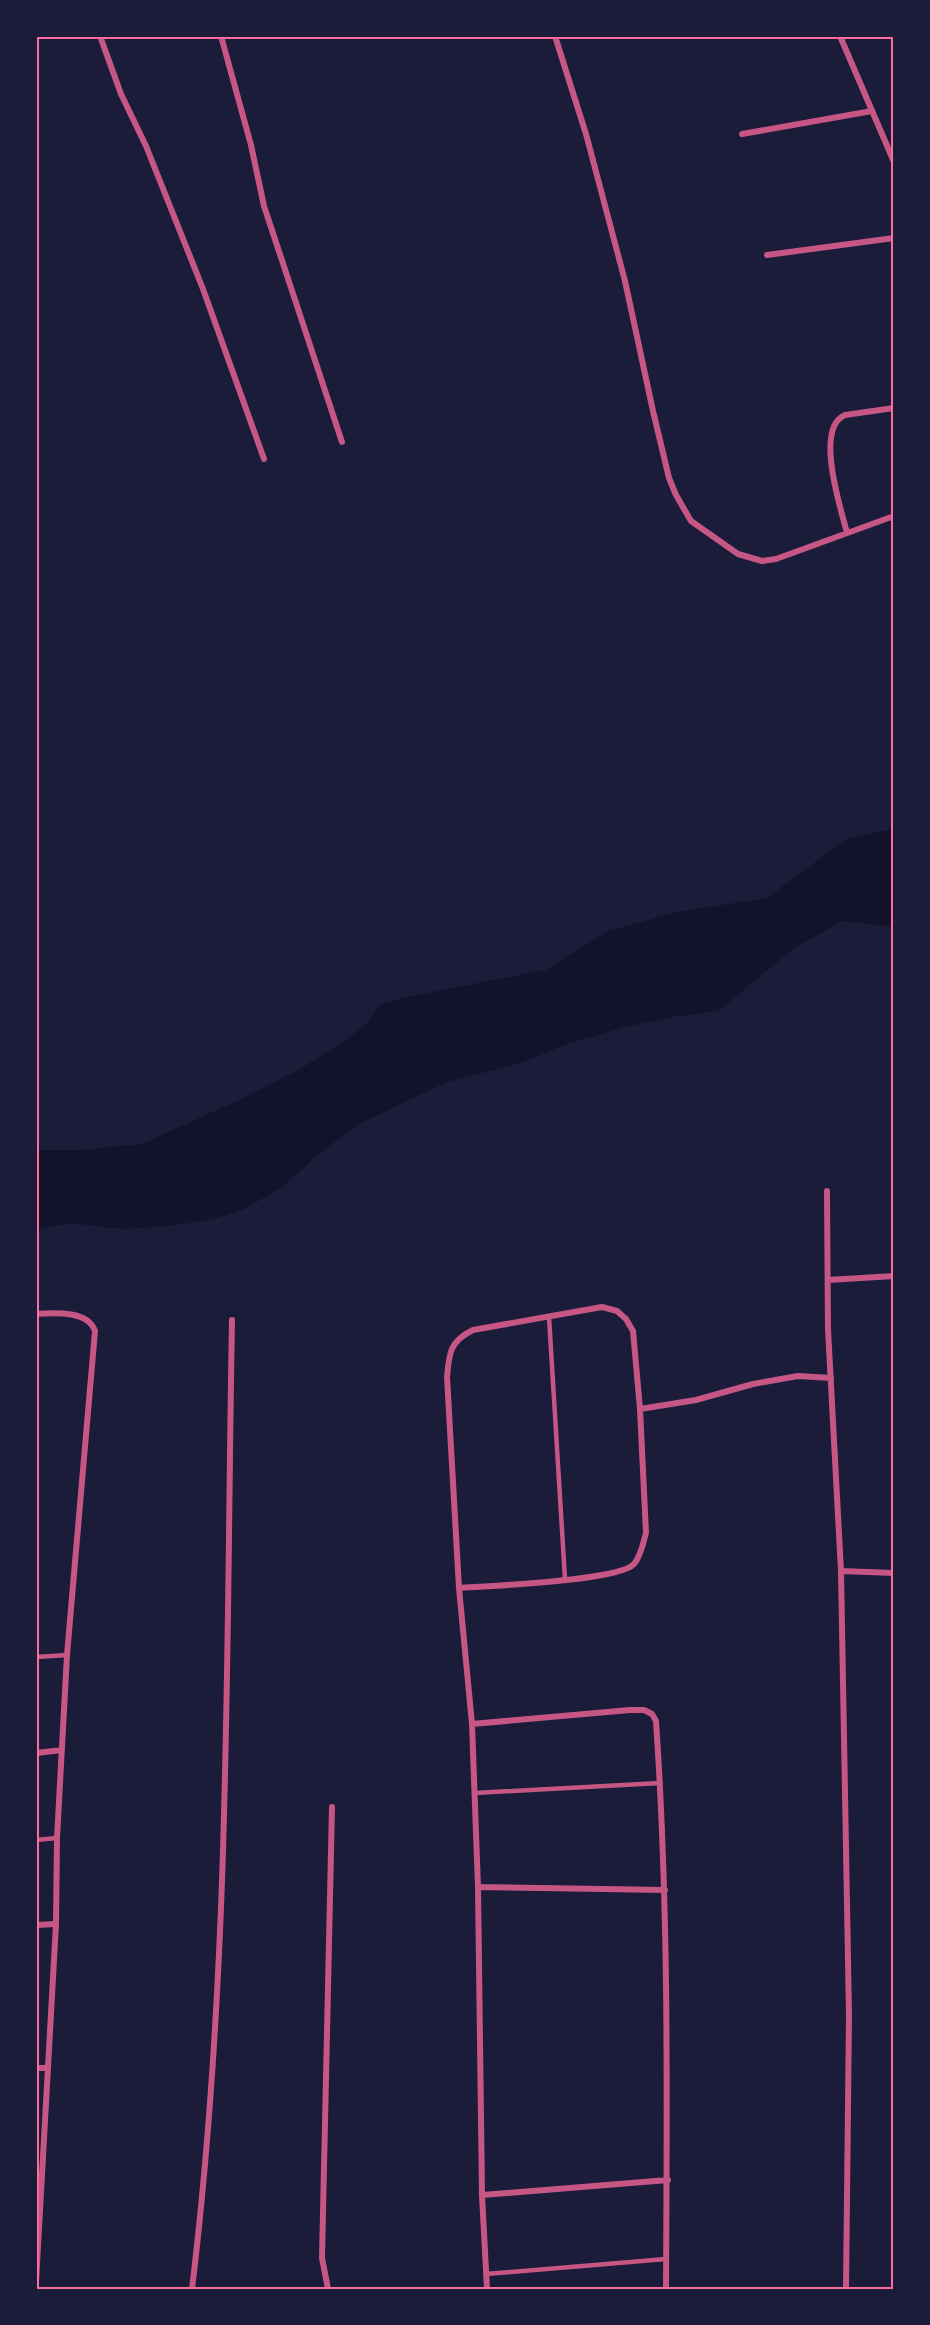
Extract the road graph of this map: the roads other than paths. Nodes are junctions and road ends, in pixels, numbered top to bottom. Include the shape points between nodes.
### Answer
1 (100, 36) edge
2 (221, 36) edge
3 (555, 36) edge
4 (840, 36) edge
5 (872, 111) junction
6 (742, 134) dead end
7 (894, 162) edge
8 (894, 238) edge
9 (767, 255) dead end
10 (894, 408) edge
11 (342, 442) dead end
12 (264, 459) dead end
13 (894, 516) edge
14 (847, 533) junction
15 (827, 1191) dead end
16 (894, 1276) edge
17 (828, 1280) junction
18 (36, 1314) edge
19 (549, 1317) junction
20 (232, 1320) dead end
21 (831, 1378) junction
22 (640, 1409) junction
23 (841, 1571) junction
24 (894, 1573) edge
25 (565, 1579) junction
26 (459, 1588) junction
27 (67, 1654) junction
28 (36, 1657) edge
29 (472, 1724) junction
30 (62, 1750) junction
31 (36, 1753) edge
32 (660, 1783) junction
33 (475, 1793) junction
34 (332, 1807) dead end
35 (57, 1838) junction
36 (36, 1840) edge
37 (478, 1887) junction
38 (665, 1890) junction
39 (56, 1924) junction
40 (36, 1925) edge
41 (36, 2068) edge
42 (48, 2068) junction
43 (668, 2180) junction
44 (482, 2195) junction
45 (37, 2245) edge
46 (666, 2259) junction
47 (486, 2274) junction
48 (36, 2282) edge
49 (192, 2289) edge
50 (328, 2289) edge
51 (487, 2289) edge
52 (666, 2289) edge
53 (846, 2289) edge

1 - 12 street via 195,268
2 - 11 street via 264,206
3 - 14 street via 625,281 669,478 684,512 738,554 762,561
4 - 5 street
5 - 6 street
5 - 7 street
8 - 9 street
10 - 14 street via 845,415 834,425 831,467
13 - 14 street
15 - 17 street
16 - 17 street
17 - 21 street
18 - 27 street via 73,1315 86,1319 95,1331
19 - 22 street via 602,1307 626,1319 633,1331
19 - 25 lane
19 - 26 street via 473,1330 453,1344 447,1377
20 - 49 street via 222,1896 213,2081
21 - 22 street via 798,1376
21 - 23 street
22 - 25 street via 646,1533 641,1551 634,1564 622,1571
23 - 24 street
23 - 53 street via 849,2015
25 - 26 street
26 - 29 street
27 - 28 lane
27 - 30 street
29 - 32 street via 644,1710 656,1721
29 - 33 street
30 - 31 street
30 - 35 street
32 - 33 lane
32 - 38 street
33 - 37 street
34 - 50 street via 322,2258
35 - 36 lane
35 - 39 street
37 - 38 street
37 - 44 street
38 - 43 street
39 - 40 street
39 - 42 street
41 - 42 street
42 - 45 street
43 - 44 street
43 - 46 street
44 - 47 street
45 - 48 street
46 - 47 lane
46 - 52 street
47 - 51 street

